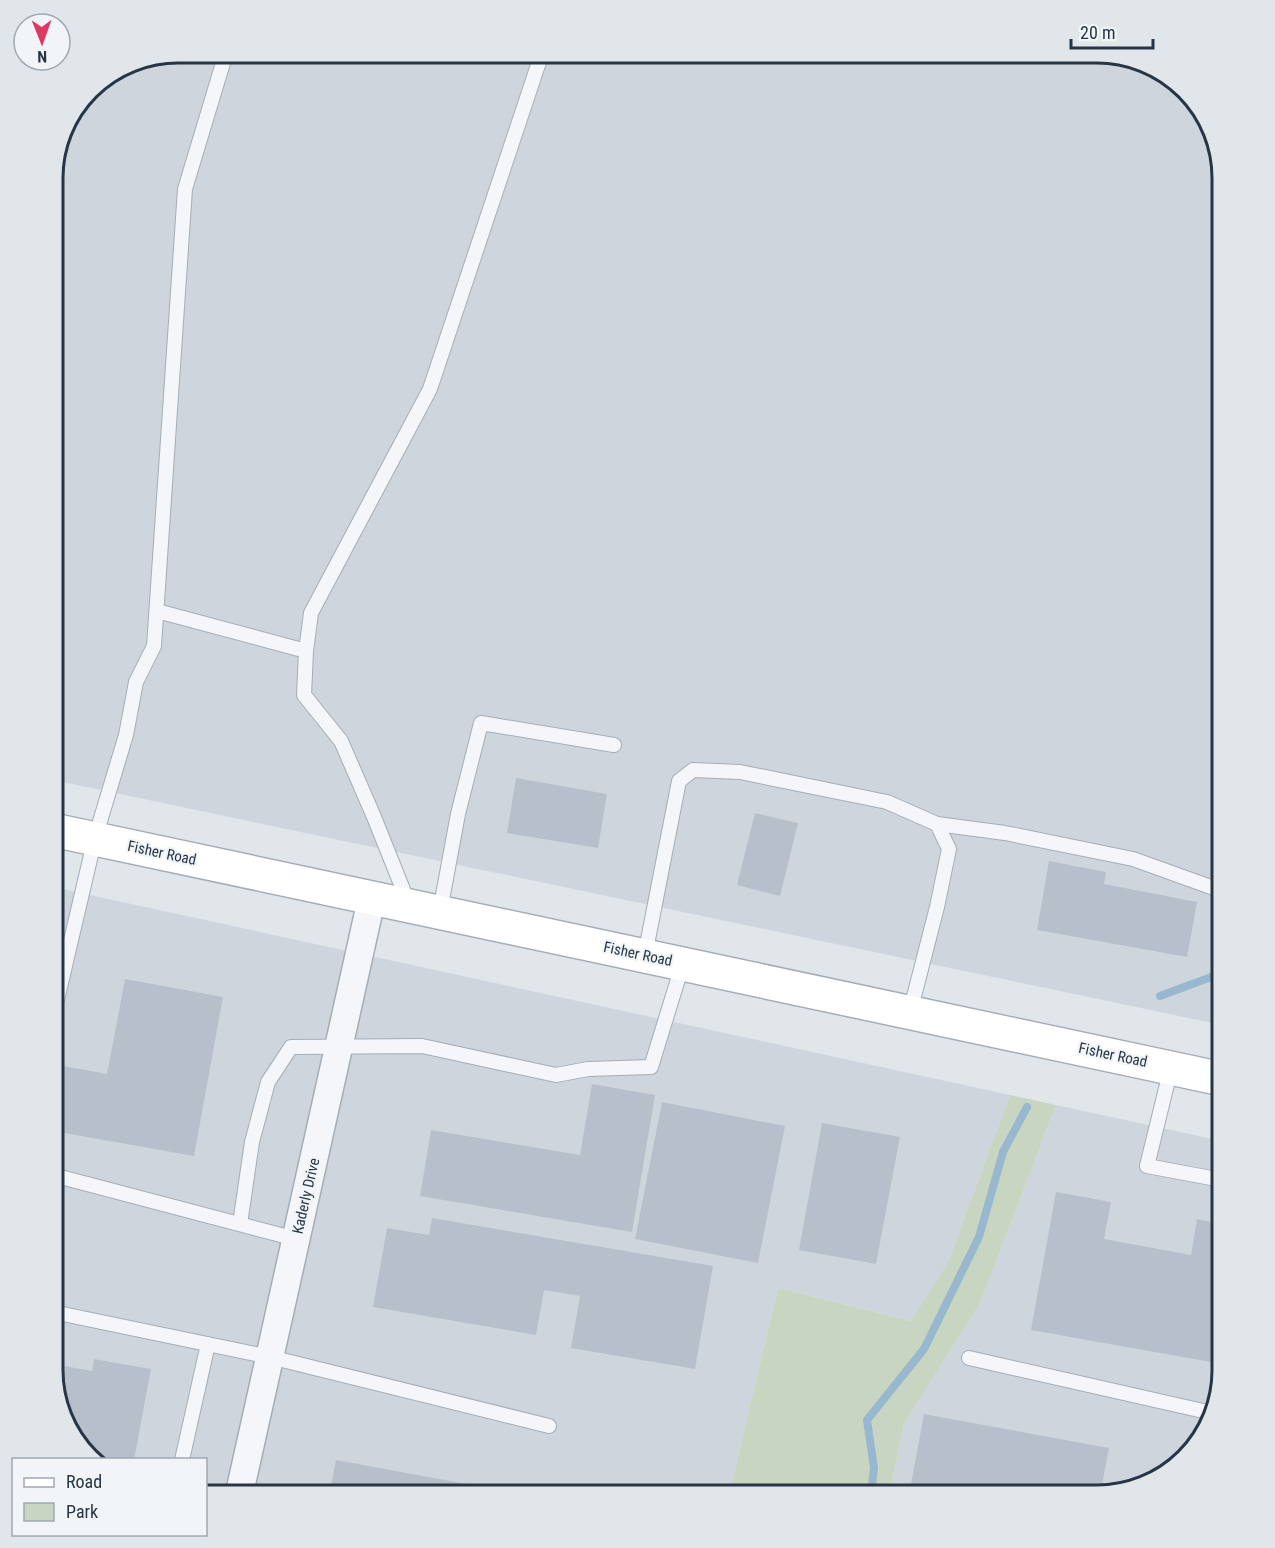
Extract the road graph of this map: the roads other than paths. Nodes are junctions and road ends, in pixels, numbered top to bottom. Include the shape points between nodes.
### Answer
1 (223, 63) edge
2 (539, 63) edge
3 (157, 611) junction
4 (306, 651) junction
5 (614, 745) dead end
6 (938, 824) junction
7 (63, 832) edge
8 (94, 838) junction
9 (1212, 888) edge
10 (372, 897) junction
11 (408, 904) junction
12 (440, 911) junction
13 (645, 955) junction
14 (682, 963) junction
15 (63, 974) edge
16 (910, 1012) junction
17 (339, 1047) junction
18 (1171, 1068) junction
19 (1212, 1077) edge
20 (63, 1178) edge
21 (1212, 1178) edge
22 (240, 1224) junction
23 (296, 1239) junction
24 (63, 1314) edge
25 (208, 1344) junction
26 (270, 1357) junction
27 (969, 1358) dead end
28 (1204, 1411) edge
29 (549, 1426) dead end
30 (182, 1458) edge
31 (241, 1485) edge

1 - 3 lane via 185,189
2 - 4 lane via 430,389 311,613
3 - 4 lane
3 - 8 lane via 154,646 136,682 126,735
4 - 11 lane via 304,695 341,741
5 - 12 lane via 481,723 458,813
6 - 9 lane via 1005,833 1133,860
6 - 13 lane via 887,802 740,772 693,770 679,781
6 - 16 lane via 949,849
7 - 8 main road, Fisher Road
8 - 10 main road, Fisher Road
8 - 15 lane
10 - 11 main road, Fisher Road
10 - 17 street, Kaderly Drive
11 - 12 main road, Fisher Road
12 - 13 main road, Fisher Road
13 - 14 main road, Fisher Road
14 - 16 main road, Fisher Road
14 - 17 lane via 651,1067 556,1074 422,1046
16 - 18 main road, Fisher Road
17 - 22 lane via 291,1047 268,1082 252,1142
17 - 23 street, Kaderly Drive
18 - 19 main road, Fisher Road
18 - 21 lane via 1147,1166
20 - 22 lane
22 - 23 lane
23 - 26 street, Kaderly Drive
24 - 25 lane
25 - 26 lane
25 - 30 lane
26 - 29 lane
26 - 31 street, Kaderly Drive
27 - 28 lane

